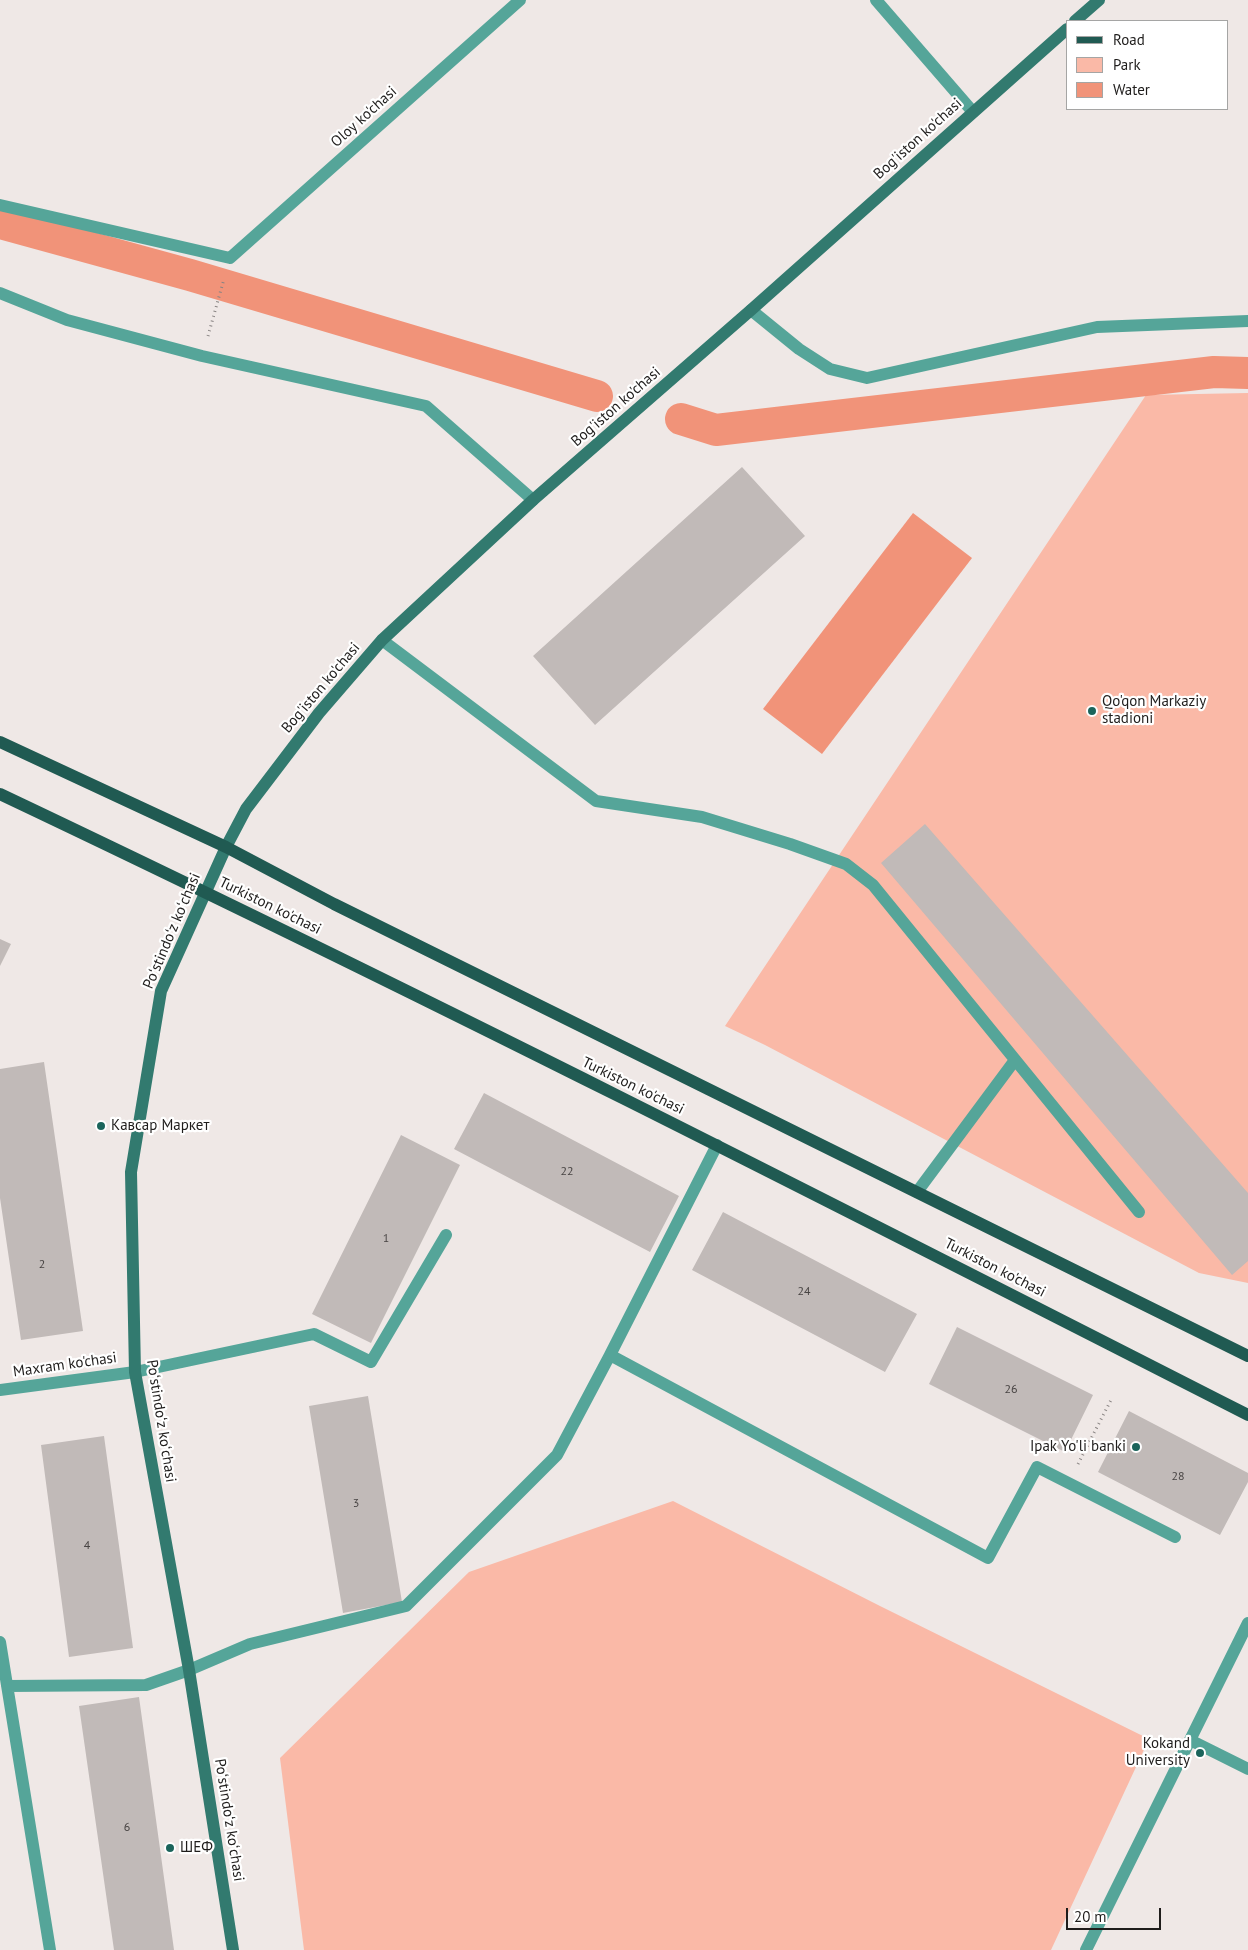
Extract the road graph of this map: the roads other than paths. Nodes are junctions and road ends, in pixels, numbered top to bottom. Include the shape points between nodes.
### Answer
1 (520, 0) edge
2 (876, 0) edge
3 (1099, 0) edge
4 (1076, 20) edge
5 (1066, 30) edge
6 (973, 112) junction
7 (0, 205) edge
8 (0, 292) edge
9 (751, 310) junction
10 (1248, 321) edge
11 (533, 500) junction
12 (382, 640) junction
13 (0, 742) edge
14 (0, 794) edge
15 (226, 847) junction
16 (206, 892) junction
17 (1015, 1060) junction
18 (717, 1146) junction
19 (917, 1192) junction
20 (1139, 1212) dead end
21 (446, 1235) dead end
22 (610, 1355) junction
23 (1248, 1356) edge
24 (135, 1372) junction
25 (0, 1390) edge
26 (1248, 1415) edge
27 (1175, 1537) dead end
28 (1248, 1623) edge
29 (0, 1642) edge
30 (189, 1670) junction
31 (7, 1686) junction
32 (1190, 1740) junction
33 (1248, 1768) edge
34 (50, 1950) edge
35 (233, 1950) edge
36 (1086, 1950) edge

1 - 7 street, Oloy ko'chasi via 230,258
2 - 6 street
3 - 4 main road
5 - 6 main road, Bog'iston ko'chasi
6 - 9 main road, Bog'iston ko'chasi
8 - 11 street via 67,320 202,356 426,406
9 - 10 street via 799,349 830,369 867,378 1097,327
9 - 11 main road, Bog'iston ko'chasi
11 - 12 main road, Bog'iston ko'chasi
12 - 15 main road, Bog'iston ko'chasi via 319,713 246,809
12 - 17 street via 596,800 702,817 846,864 873,885
13 - 15 main road, Turkiston ko'chasi
14 - 16 main road, Turkiston ko'chasi
15 - 16 main road, Poʻstindoʻz koʻchasi
15 - 19 main road, Turkiston ko'chasi via 334,904
16 - 18 main road, Turkiston ko'chasi
16 - 24 main road, Poʻstindoʻz koʻchasi via 161,991 131,1172
17 - 19 street
17 - 20 street
18 - 22 street
18 - 26 main road, Turkiston ko'chasi
19 - 23 main road, Turkiston ko'chasi
21 - 24 street, Maxram ko'chasi via 371,1362 314,1334
22 - 27 street via 988,1558 1037,1466
22 - 30 street via 557,1455 406,1606 250,1644
24 - 25 street, Maxram ko'chasi
24 - 30 main road, Poʻstindoʻz koʻchasi
28 - 32 street
29 - 31 street
30 - 31 street via 146,1685
30 - 35 main road, Poʻstindoʻz koʻchasi
31 - 34 street
32 - 33 street
32 - 36 street

